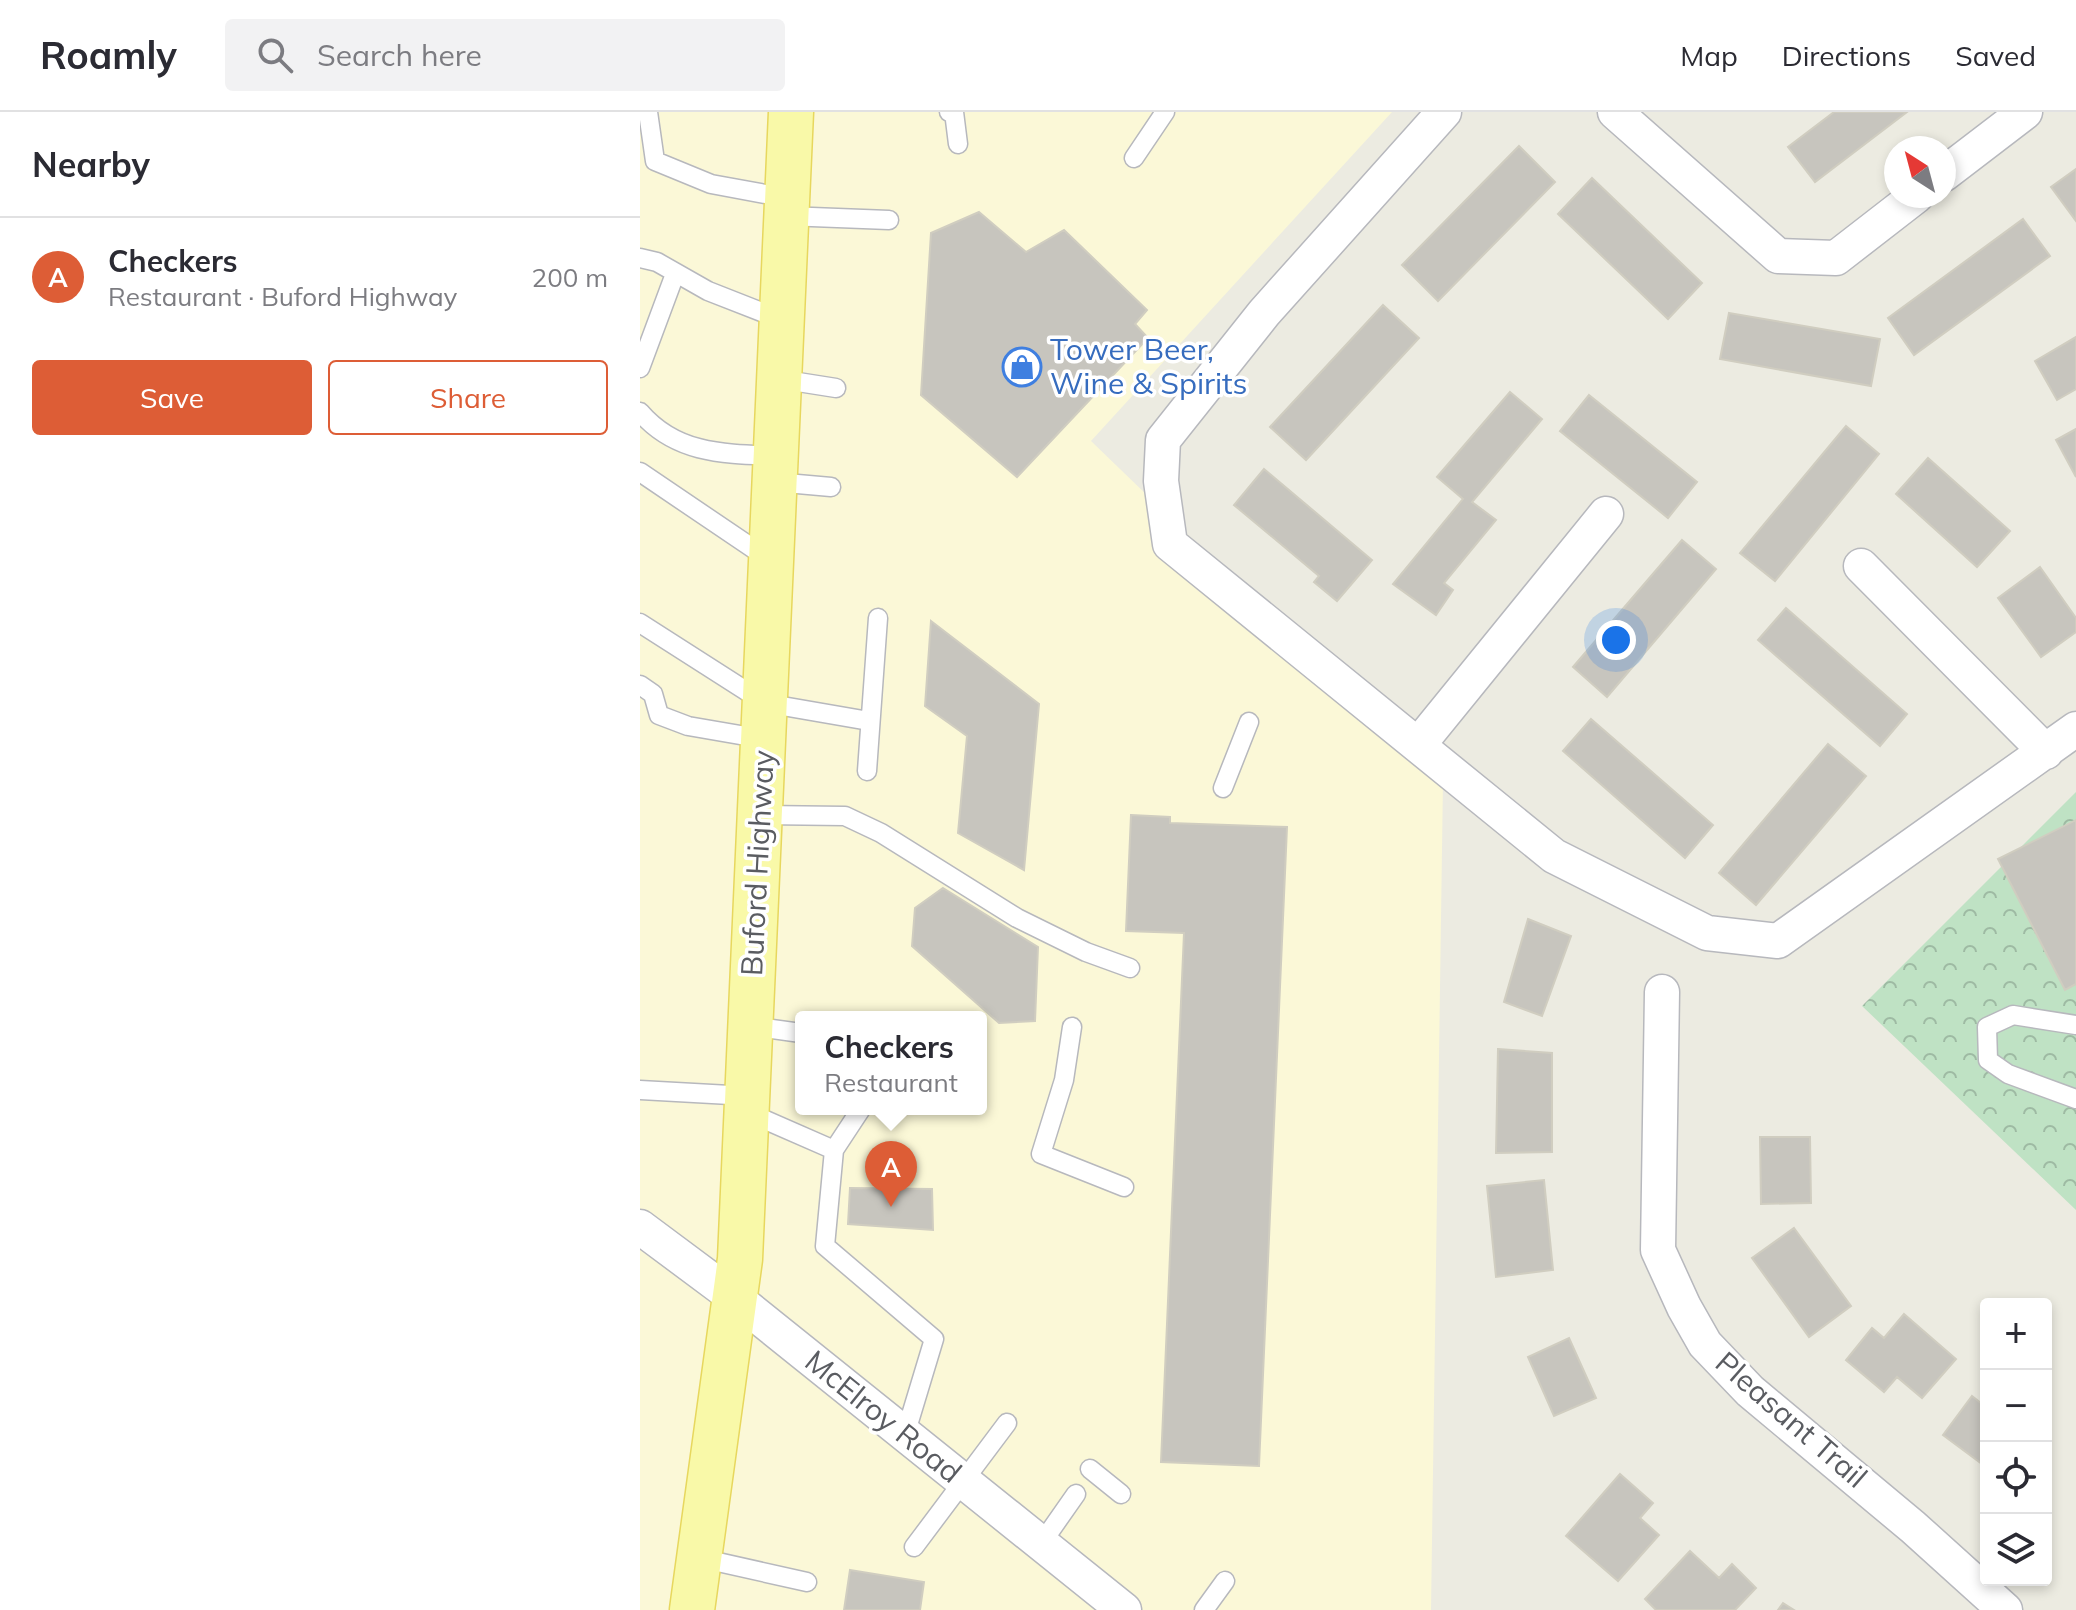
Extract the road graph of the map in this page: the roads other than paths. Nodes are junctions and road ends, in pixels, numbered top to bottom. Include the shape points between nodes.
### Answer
1 (791, 112) edge
2 (952, 112) edge
3 (1165, 112) edge
4 (1444, 112) edge
5 (1615, 112) edge
6 (2025, 112) edge
7 (648, 113) edge
8 (958, 144) dead end
9 (1134, 158) dead end
10 (1956, 165) edge
11 (787, 207) junction
12 (1901, 208) edge
13 (889, 220) dead end
14 (640, 258) edge
15 (675, 274) junction
16 (782, 320) junction
17 (640, 368) edge
18 (779, 379) junction
19 (836, 388) dead end
20 (640, 412) edge
21 (775, 469) junction
22 (640, 472) edge
23 (831, 487) dead end
24 (1606, 514) dead end
25 (771, 561) junction
26 (1861, 566) dead end
27 (878, 618) dead end
28 (640, 623) edge
29 (640, 685) edge
30 (764, 721) junction
31 (869, 721) junction
32 (1249, 722) dead end
33 (2076, 729) edge
34 (1419, 744) junction
35 (2046, 752) junction
36 (867, 771) dead end
37 (1223, 788) dead end
38 (760, 815) junction
39 (881, 833) junction
40 (873, 851) dead end
41 (1130, 968) dead end
42 (1662, 992) dead end
43 (2076, 1025) edge
44 (751, 1026) junction
45 (1072, 1027) dead end
46 (795, 1032) edge
47 (640, 1090) edge
48 (2076, 1099) edge
49 (748, 1104) junction
50 (857, 1115) edge
51 (834, 1150) junction
52 (1124, 1187) dead end
53 (640, 1227) edge
54 (734, 1297) junction
55 (1007, 1423) dead end
56 (905, 1435) junction
57 (1090, 1469) dead end
58 (964, 1483) junction
59 (1076, 1494) dead end
60 (1121, 1494) dead end
61 (1041, 1544) junction
62 (914, 1547) dead end
63 (700, 1558) junction
64 (1225, 1581) dead end
65 (807, 1582) dead end
66 (692, 1610) edge
67 (1123, 1610) edge
68 (1204, 1610) edge
69 (2005, 1610) edge

1 - 11 main road, Buford Highway
2 - 8 lane
3 - 9 lane
4 - 34 street via 1264,313 1163,440 1161,481 1170,544
5 - 12 street via 1778,256 1836,258
6 - 10 street
7 - 11 lane via 655,161
11 - 13 lane
11 - 16 main road, Buford Highway
14 - 15 lane
15 - 16 lane
15 - 17 lane
16 - 18 main road, Buford Highway
18 - 19 lane
18 - 21 main road, Buford Highway
20 - 21 lane via 654,428 708,453
21 - 23 lane
21 - 25 main road, Buford Highway
22 - 25 lane
24 - 34 street
25 - 30 main road, Buford Highway
26 - 35 street
27 - 31 lane
28 - 30 lane
29 - 30 lane via 653,694 659,715 688,726
30 - 31 lane
30 - 38 main road, Buford Highway
31 - 36 lane
32 - 37 lane
33 - 35 street
34 - 35 street via 1554,856 1707,933 1778,941
38 - 39 lane via 845,816
38 - 44 main road, Buford Highway
39 - 40 lane
39 - 41 lane via 1017,918
42 - 69 street, Pleasant Trail via 1658,1250 1684,1307 1705,1344 1750,1391
43 - 48 lane via 2013,1015 1987,1027 1988,1060 2008,1074
44 - 46 lane
44 - 49 main road, Buford Highway
45 - 52 lane via 1064,1080 1041,1154
47 - 49 lane
49 - 51 lane
49 - 54 main road, Buford Highway
50 - 51 lane
51 - 56 lane via 825,1246 934,1339
53 - 54 street, McElroy Road
54 - 56 street, McElroy Road
54 - 63 main road, Buford Highway
55 - 58 lane
56 - 58 street, McElroy Road
57 - 60 lane
58 - 61 street, McElroy Road
58 - 62 lane
59 - 61 lane
61 - 67 street, McElroy Road
63 - 65 lane
63 - 66 main road, Buford Highway
64 - 68 lane

